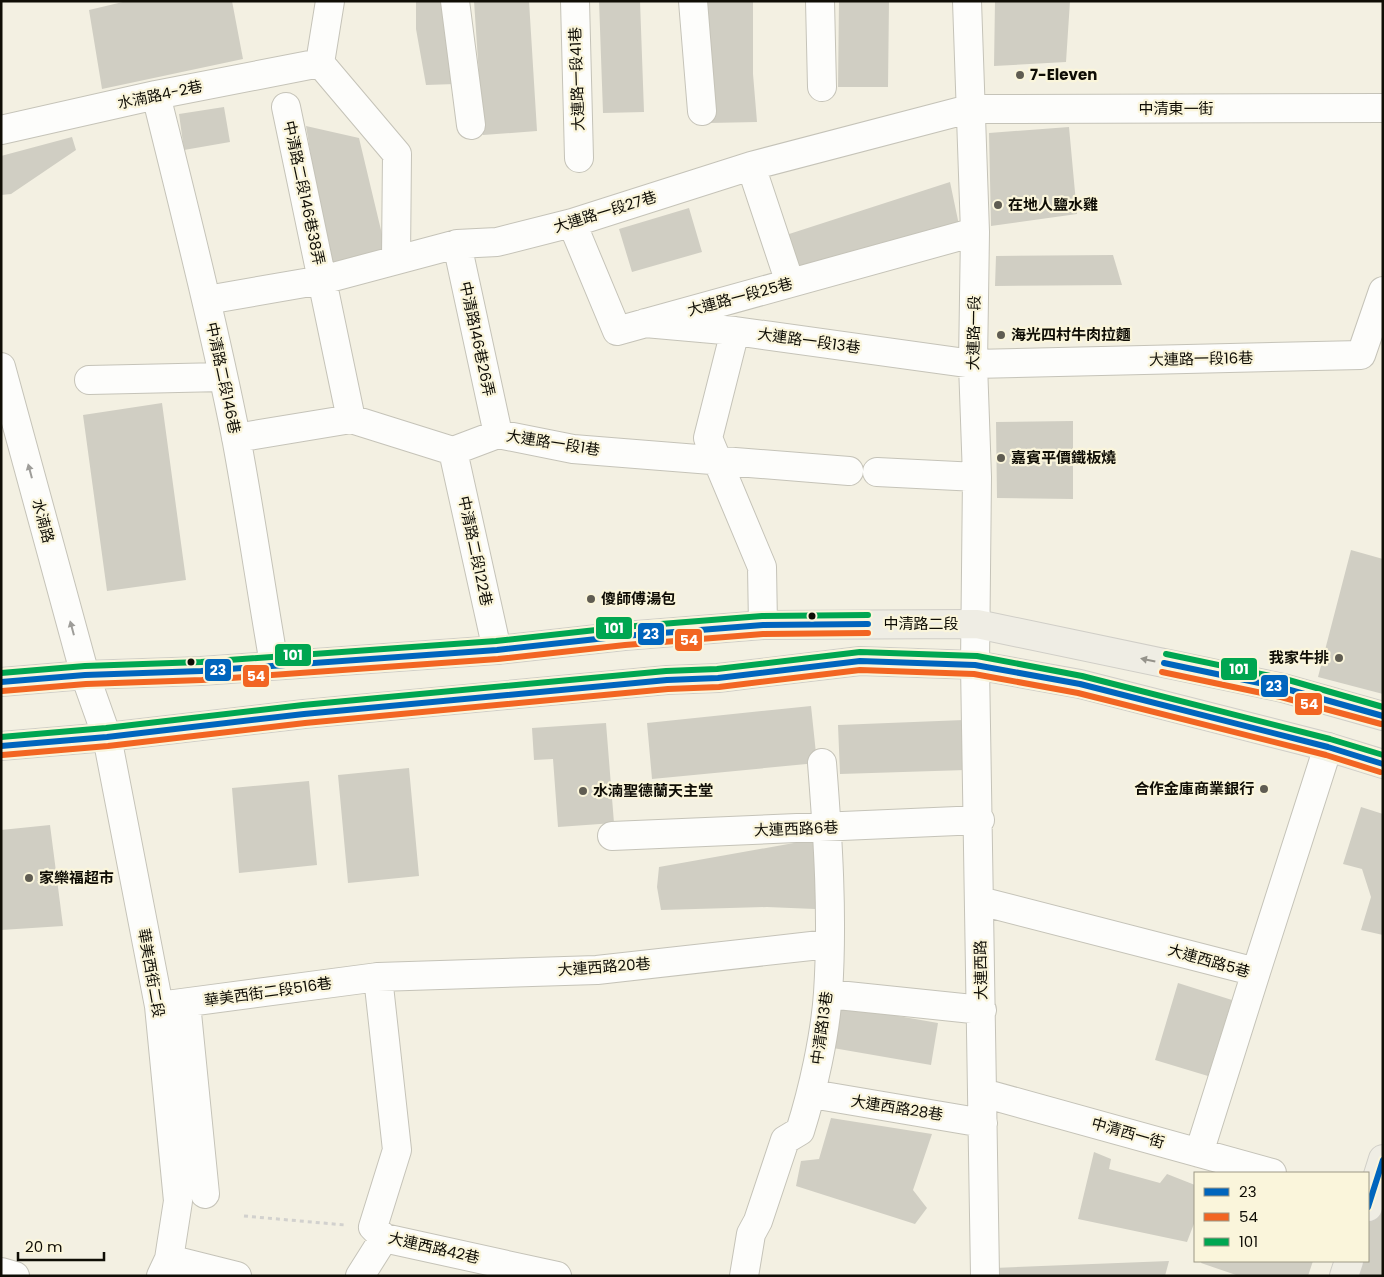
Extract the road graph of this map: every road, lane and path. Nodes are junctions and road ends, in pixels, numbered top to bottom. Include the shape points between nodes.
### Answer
1 (330, 1) edge
2 (455, 1) edge
3 (575, 1) edge
4 (693, 1) edge
5 (820, 1) edge
6 (967, 1) edge
7 (320, 63) junction
8 (822, 87) dead end
9 (156, 95) junction
10 (286, 107) dead end
11 (1383, 108) edge
12 (969, 110) junction
13 (702, 111) dead end
14 (471, 124) dead end
15 (1, 130) edge
16 (579, 158) dead end
17 (751, 166) junction
18 (572, 223) junction
19 (975, 232) junction
20 (457, 244) junction
21 (396, 258) junction
22 (322, 280) junction
23 (790, 283) junction
24 (1383, 291) edge
25 (207, 300) junction
26 (645, 323) junction
27 (735, 331) junction
28 (973, 364) junction
29 (1, 367) edge
30 (223, 377) junction
31 (89, 380) dead end
32 (351, 418) junction
33 (498, 434) junction
34 (236, 438) junction
35 (453, 451) junction
36 (719, 460) junction
37 (849, 471) dead end
38 (877, 472) dead end
39 (977, 477) junction
40 (977, 624) junction
41 (763, 626) junction
42 (497, 650) junction
43 (274, 664) junction
44 (975, 665) junction
45 (85, 675) junction
46 (1, 682) edge
47 (1383, 716) edge
48 (107, 737) junction
49 (1, 746) edge
50 (1328, 747) junction
51 (822, 763) dead end
52 (1383, 764) edge
53 (980, 820) junction
54 (827, 828) junction
55 (612, 836) dead end
56 (980, 901) junction
57 (829, 944) junction
58 (1256, 972) junction
59 (378, 977) junction
60 (828, 994) junction
61 (186, 1002) junction
62 (158, 1006) junction
63 (982, 1010) junction
64 (983, 1093) junction
65 (812, 1094) junction
66 (983, 1123) junction
67 (1199, 1153) junction
68 (1383, 1159) edge
69 (1268, 1172) edge
70 (205, 1194) dead end
71 (1369, 1199) edge
72 (244, 1216) dead end
73 (379, 1232) junction
74 (1349, 1262) edge
75 (165, 1267) edge
76 (1, 1272) edge
77 (14, 1276) edge
78 (237, 1276) edge
79 (360, 1276) edge
80 (557, 1276) edge
81 (744, 1276) edge
82 (985, 1276) edge
83 (1344, 1276) edge

1 - 7 street
2 - 14 street
3 - 16 street, 大連路一段41巷
4 - 13 street
5 - 8 street
6 - 12 street, 大連路一段
7 - 9 street, 水湳路4-2巷
7 - 21 street via 398,154
9 - 15 street, 水湳路4-2巷
9 - 25 street, 中清路二段146巷
10 - 22 street, 中清路二段146巷38弄
11 - 12 street, 中清東一街
12 - 17 street, 大連路一段27巷
12 - 19 street, 大連路一段
17 - 18 street, 大連路一段27巷
17 - 23 street
18 - 20 street, 大連路一段27巷 via 497,242
18 - 26 street, 大連路一段25巷 via 617,330
19 - 23 street, 大連路一段25巷
19 - 28 street, 大連路一段
20 - 21 street, 中清路二段146巷38弄
20 - 33 street, 中清路146巷26弄
21 - 22 street, 中清路二段146巷38弄
22 - 25 street, 中清路二段146巷38弄
22 - 32 street, 中清路二段146巷38弄
23 - 26 street, 大連路一段25巷
24 - 28 street, 大連路一段16巷 via 1361,356
25 - 30 street, 中清路二段146巷
26 - 27 street, 大連路一段13巷
27 - 28 street, 大連路一段13巷
27 - 36 street via 708,438
28 - 39 street, 大連路一段
45 -> 29 street, 水湳路
30 - 31 street
30 - 34 street, 中清路二段146巷
32 - 34 street
32 - 35 street
33 - 35 street, 大連路一段1巷
33 - 36 street, 大連路一段1巷 via 573,448
34 - 43 street, 中清路二段146巷
35 - 42 street, 中清路二段122巷
36 - 37 street, 大連路一段1巷
36 - 41 street via 762,567
38 - 39 street
39 - 40 street, 大連路一段
40 - 41 main road, 中清路二段
40 - 44 street, 大連路一段
47 -> 40 main road, 中清路二段 via 1283,688
41 - 42 main road, 中清路二段 via 624,636
42 - 43 main road, 中清路二段
43 - 45 main road, 中清路二段 via 202,671
44 - 48 main road via 860,661 718,678 314,713
44 - 50 main road via 1080,684
44 - 53 street, 大連西路
45 - 46 main road, 中清路二段
45 - 48 street, 華美西街二段
48 - 49 main road
48 - 62 street, 華美西街二段
50 - 52 main road
50 - 58 street
51 - 54 street, 中清路13巷
53 - 54 street, 大連西路6巷
53 - 56 street, 大連西路
54 - 55 street, 大連西路6巷
54 - 57 street, 中清路13巷
56 - 58 street, 大連西路5巷
56 - 63 street, 大連西路
57 - 59 street, 大連西路20巷 via 597,970
57 - 60 street, 中清路13巷
58 - 67 street, 大連西路5巷
59 - 61 street, 華美西街二段516巷
59 - 73 street via 397,1150
60 - 63 street
60 - 65 street, 中清路13巷
61 - 62 street, 華美西街二段516巷
61 - 70 street
62 - 75 street, 華美西街二段 via 178,1201
63 - 64 street, 大連西路
64 - 66 street, 大連西路
64 - 67 street, 中清西一街
65 - 66 street, 大連西路28巷
65 - 81 street, 中清路13巷 via 800,1131 785,1140 751,1234
66 - 82 street, 大連西路
67 - 69 street, 中清西一街
68 - 71 main road
72 - 73 path
73 - 79 street
73 - 80 street, 大連西路42巷
74 - 83 main road
75 - 78 street
76 - 77 street

